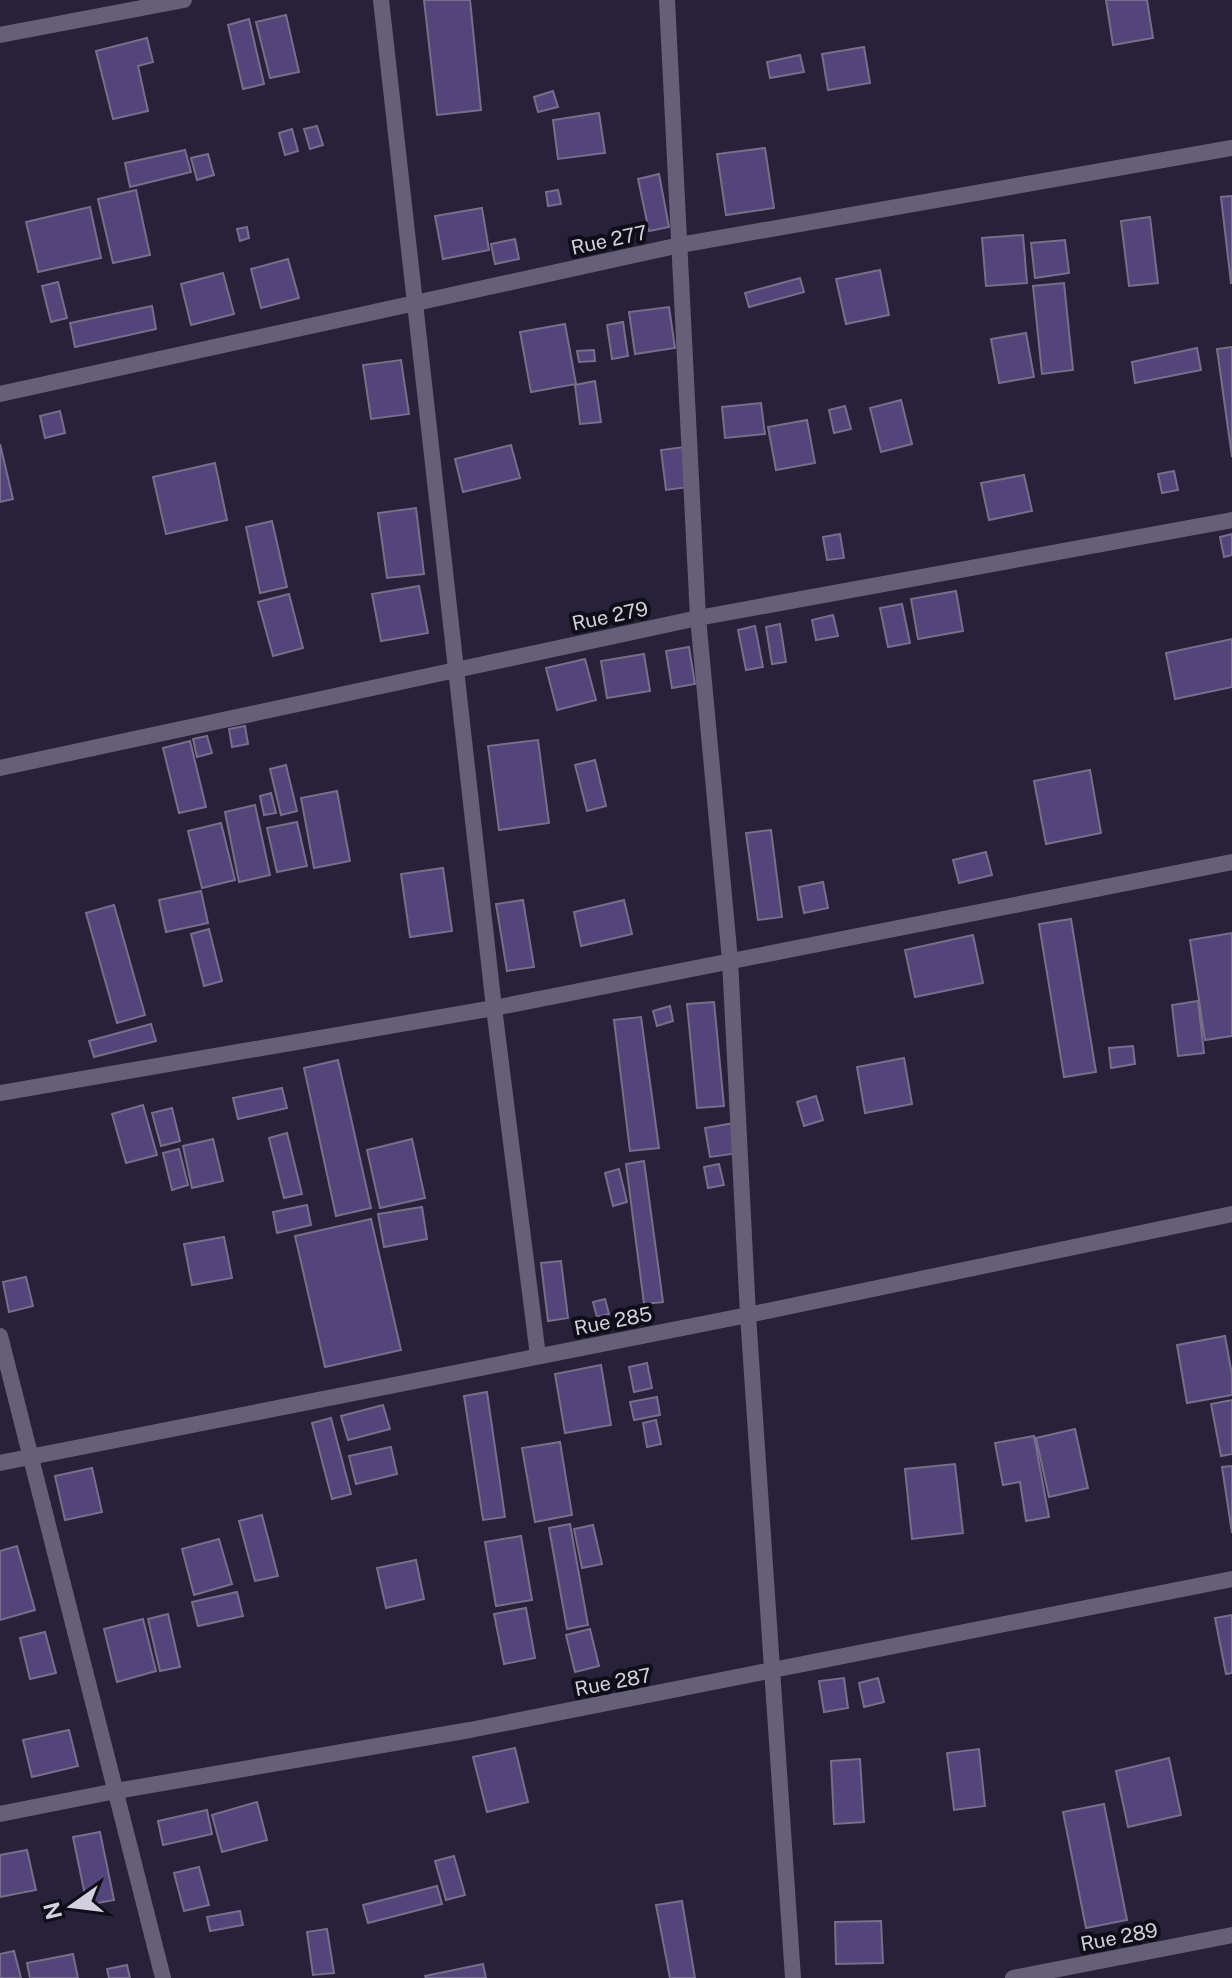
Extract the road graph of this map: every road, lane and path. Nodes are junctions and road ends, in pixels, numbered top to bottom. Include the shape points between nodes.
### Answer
1 (184, 0) edge
2 (381, 0) edge
3 (667, 0) edge
4 (0, 35) edge
5 (1232, 148) edge
6 (680, 245) junction
7 (415, 304) junction
8 (0, 394) edge
9 (1232, 520) edge
10 (698, 618) junction
11 (456, 670) junction
12 (0, 768) edge
13 (1232, 862) edge
14 (730, 960) junction
15 (494, 1008) junction
16 (0, 1093) edge
17 (1232, 1214) edge
18 (748, 1315) junction
19 (0, 1336) edge
20 (538, 1356) junction
21 (31, 1457) junction
22 (0, 1463) edge
23 (1232, 1579) edge
24 (770, 1670) junction
25 (116, 1791) junction
26 (0, 1814) edge
27 (1232, 1935) edge
28 (163, 1978) edge
29 (793, 1978) edge
30 (1013, 1978) edge

1 - 4 street
2 - 7 street
3 - 6 street
5 - 6 street, Rue 277
6 - 7 street, Rue 277
6 - 10 street
7 - 8 street, Rue 277
7 - 11 street
9 - 10 street, Rue 279
10 - 11 street, Rue 279
10 - 14 street
11 - 12 street, Rue 279
11 - 15 street
13 - 14 street
14 - 15 street
14 - 18 street
15 - 16 street
15 - 20 street
17 - 18 street, Rue 285
18 - 20 street, Rue 285
18 - 24 street
19 - 21 street
20 - 21 street, Rue 285
21 - 22 street, Rue 285
21 - 25 street
23 - 24 street, Rue 287
24 - 25 street, Rue 287 via 470,1730
24 - 29 street
25 - 26 street, Rue 287
25 - 28 street
27 - 30 street, Rue 289

